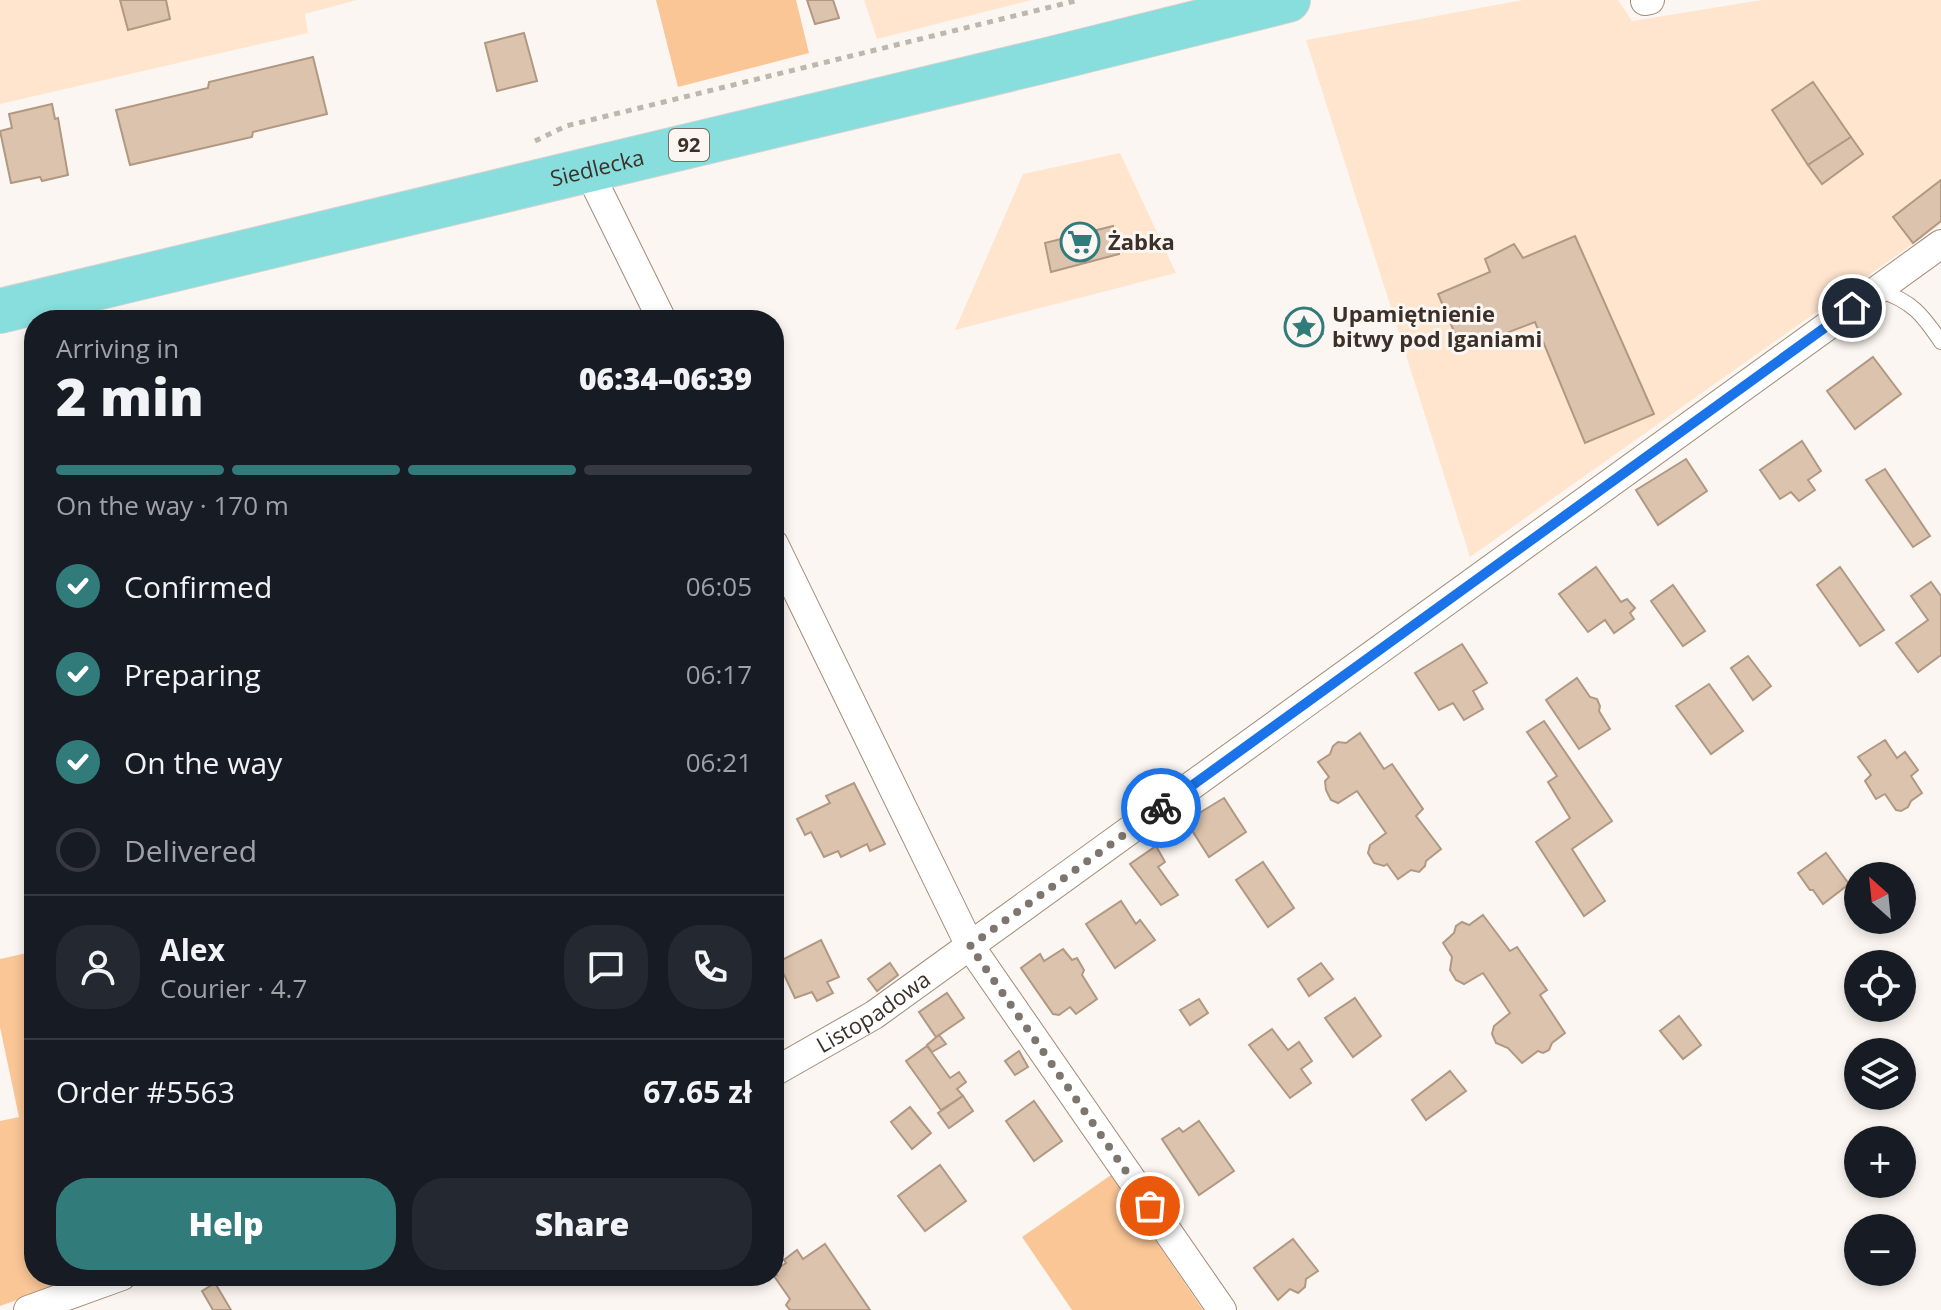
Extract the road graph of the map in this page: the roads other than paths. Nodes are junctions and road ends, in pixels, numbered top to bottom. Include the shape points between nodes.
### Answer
1 (1288, 0) edge
2 (588, 170) junction
3 (1941, 244) edge
4 (1878, 290) junction
5 (657, 310) edge
6 (0, 311) edge
7 (1941, 342) edge
8 (784, 565) edge
9 (970, 946) junction
10 (784, 1066) edge
11 (94, 1286) edge
12 (28, 1310) edge
13 (1222, 1310) edge

1 - 2 main road, Siedlecka / 92
2 - 5 street
2 - 6 main road, Siedlecka / 92
3 - 4 street, Listopadowa
4 - 7 lane via 1920,313
4 - 9 street, Listopadowa
8 - 9 street
9 - 10 street, Listopadowa via 874,1015
9 - 13 street
11 - 12 street

